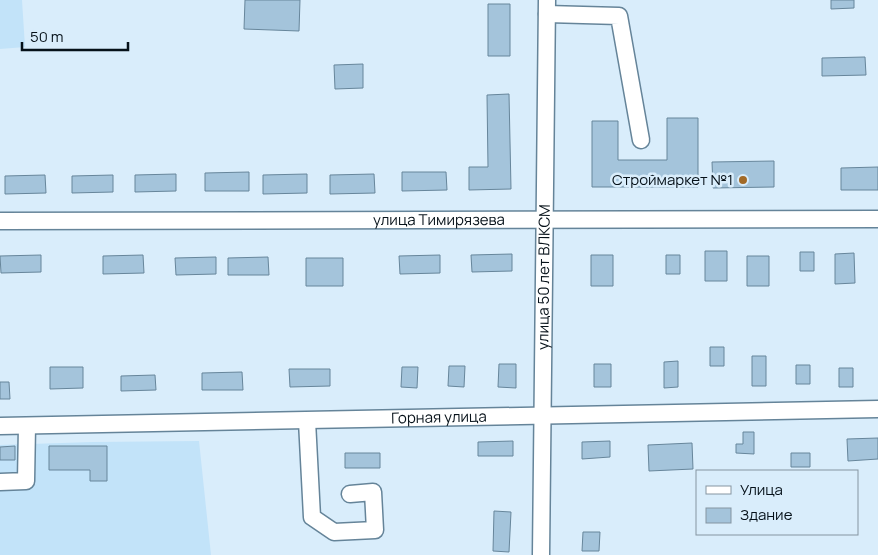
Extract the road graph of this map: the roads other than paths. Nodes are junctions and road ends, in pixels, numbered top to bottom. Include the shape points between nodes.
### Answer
1 (547, 7) edge
2 (641, 140) dead end
3 (878, 219) edge
4 (544, 220) junction
5 (0, 221) edge
6 (878, 409) edge
7 (544, 417) junction
8 (307, 421) junction
9 (0, 426) edge
10 (27, 426) junction
11 (0, 482) edge
12 (350, 494) dead end
13 (541, 555) edge

1 - 2 street via 619,16
1 - 4 street, улица 50 лет ВЛКСМ
3 - 4 street, улица Тимирязева
4 - 5 street, улица Тимирязева
4 - 7 street, улица 50 лет ВЛКСМ
6 - 7 street, Горная улица
7 - 8 street, Горная улица
7 - 13 street, улица 50 лет ВЛКСМ
8 - 10 street, Горная улица
8 - 12 street via 312,517 334,532 375,530 373,492
9 - 10 street, Горная улица
10 - 11 street via 26,481

